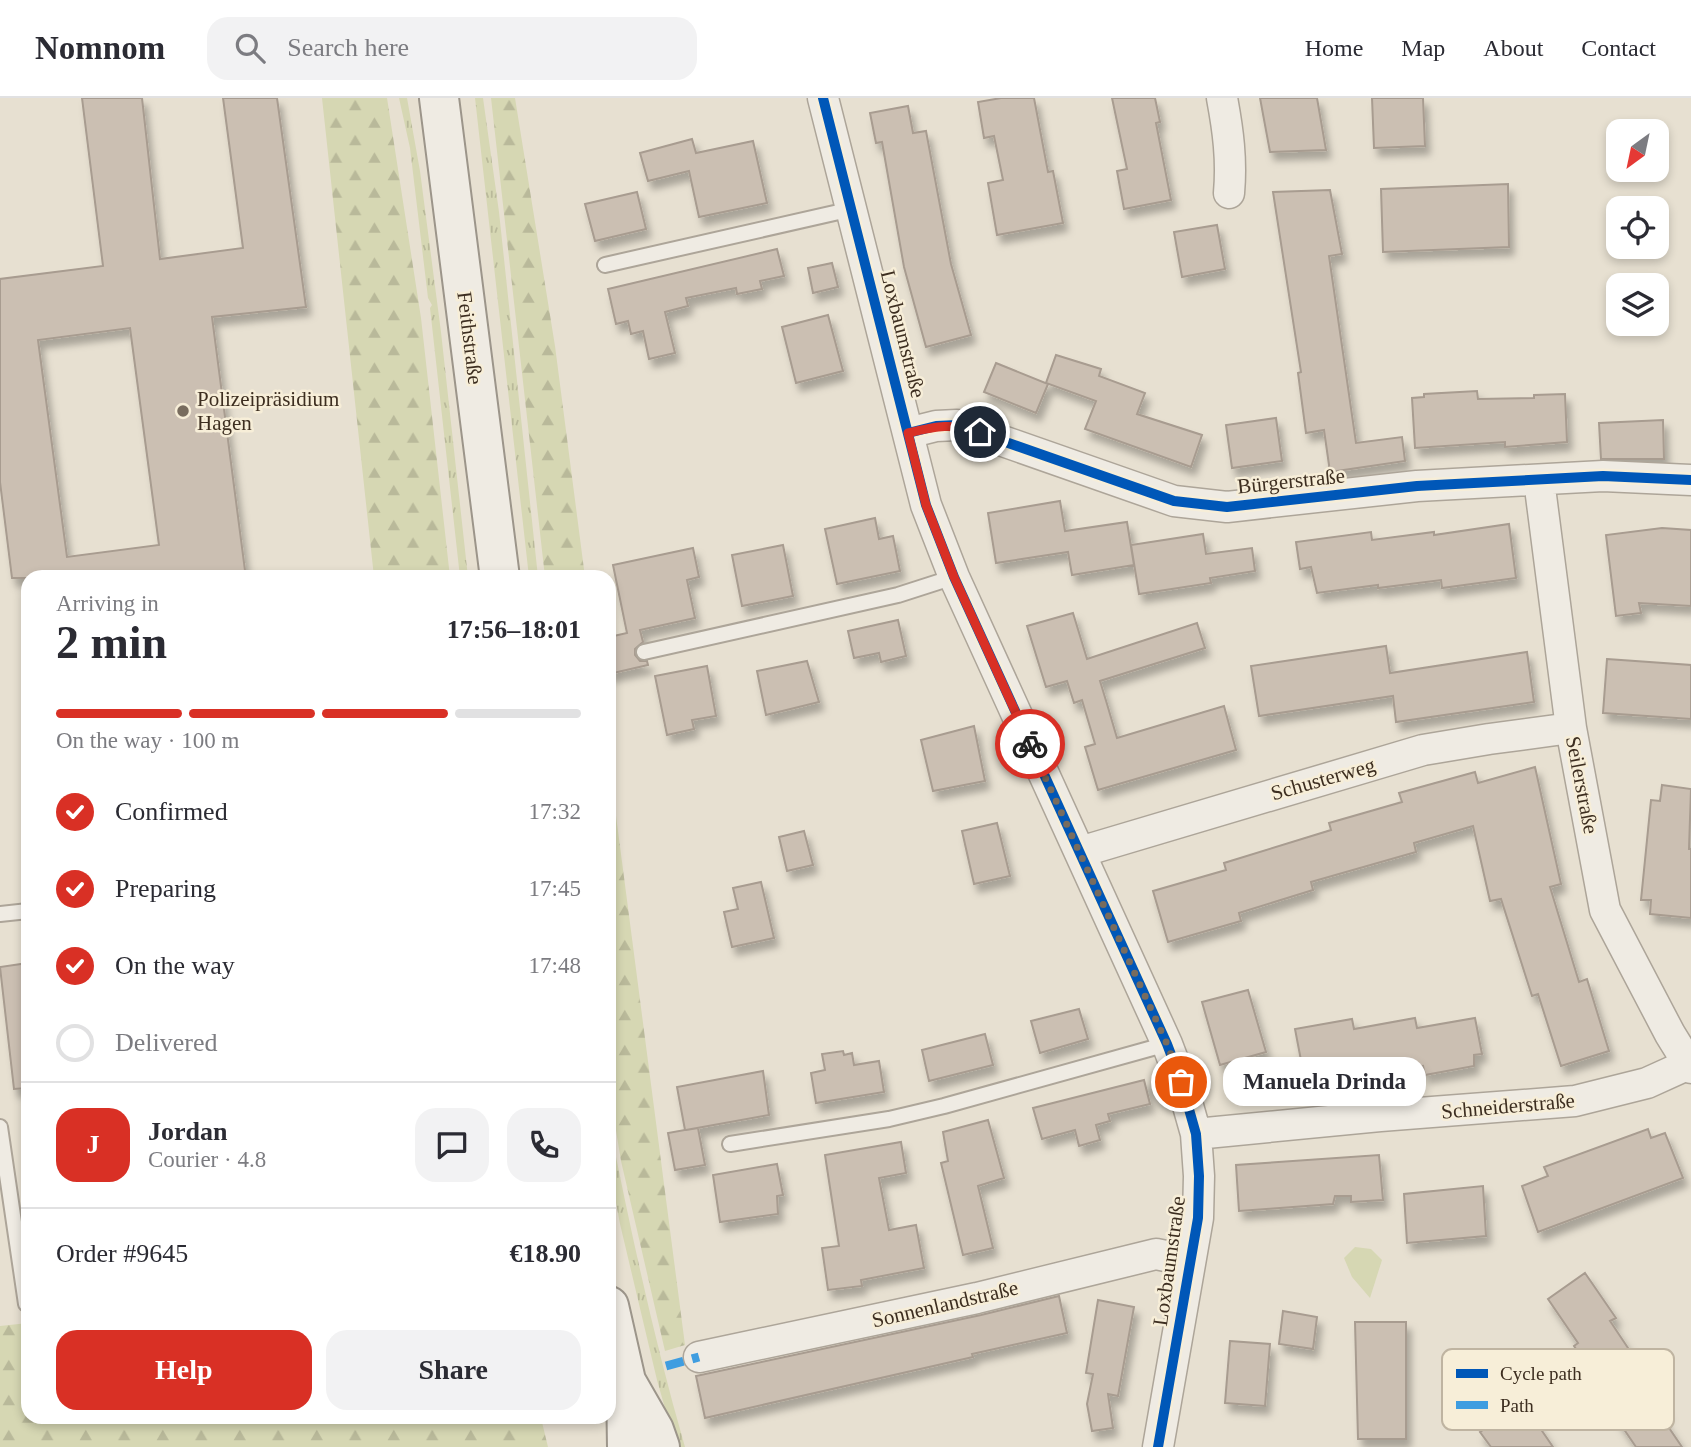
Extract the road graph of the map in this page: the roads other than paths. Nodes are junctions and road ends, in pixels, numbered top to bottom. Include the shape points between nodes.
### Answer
1 (439, 98) edge
2 (823, 98) edge
3 (1222, 98) edge
4 (1229, 193) dead end
5 (852, 209) junction
6 (605, 265) dead end
7 (908, 433) junction
8 (1539, 480) junction
9 (1691, 480) edge
10 (499, 570) edge
11 (954, 577) junction
12 (645, 652) dead end
13 (1571, 728) junction
14 (1080, 852) junction
15 (21, 912) edge
16 (0, 914) edge
17 (1167, 1044) junction
18 (1690, 1066) edge
19 (0, 1127) edge
20 (1196, 1134) junction
21 (730, 1144) dead end
22 (1190, 1261) junction
23 (21, 1270) edge
24 (616, 1337) edge
25 (699, 1357) dead end
26 (626, 1381) junction
27 (627, 1447) edge
28 (660, 1447) edge
29 (1158, 1447) edge

1 - 10 main road, Feithstraße
2 - 5 street, Loxbaumstraße
3 - 4 street via 1229,134
5 - 6 lane
5 - 7 street, Loxbaumstraße
7 - 8 street, Bürgerstraße via 957,425 1174,501 1227,508 1416,486
7 - 11 street, Loxbaumstraße via 926,505
8 - 9 street, Bürgerstraße via 1603,476
8 - 13 street, Seilerstraße
11 - 12 lane via 898,595
11 - 14 street, Loxbaumstraße
13 - 14 street, Schusterweg via 1423,750
13 - 18 street, Seilerstraße via 1605,910
14 - 17 street, Loxbaumstraße
15 - 16 lane
17 - 20 street, Loxbaumstraße
17 - 21 lane via 889,1119
18 - 20 street, Schneiderstraße via 1647,1083 1575,1101
19 - 23 lane
20 - 22 street, Loxbaumstraße via 1198,1218
22 - 25 street, Sonnenlandstraße via 1156,1254
22 - 29 street, Loxbaumstraße
24 - 26 main road
26 - 27 main road
26 - 28 main road

